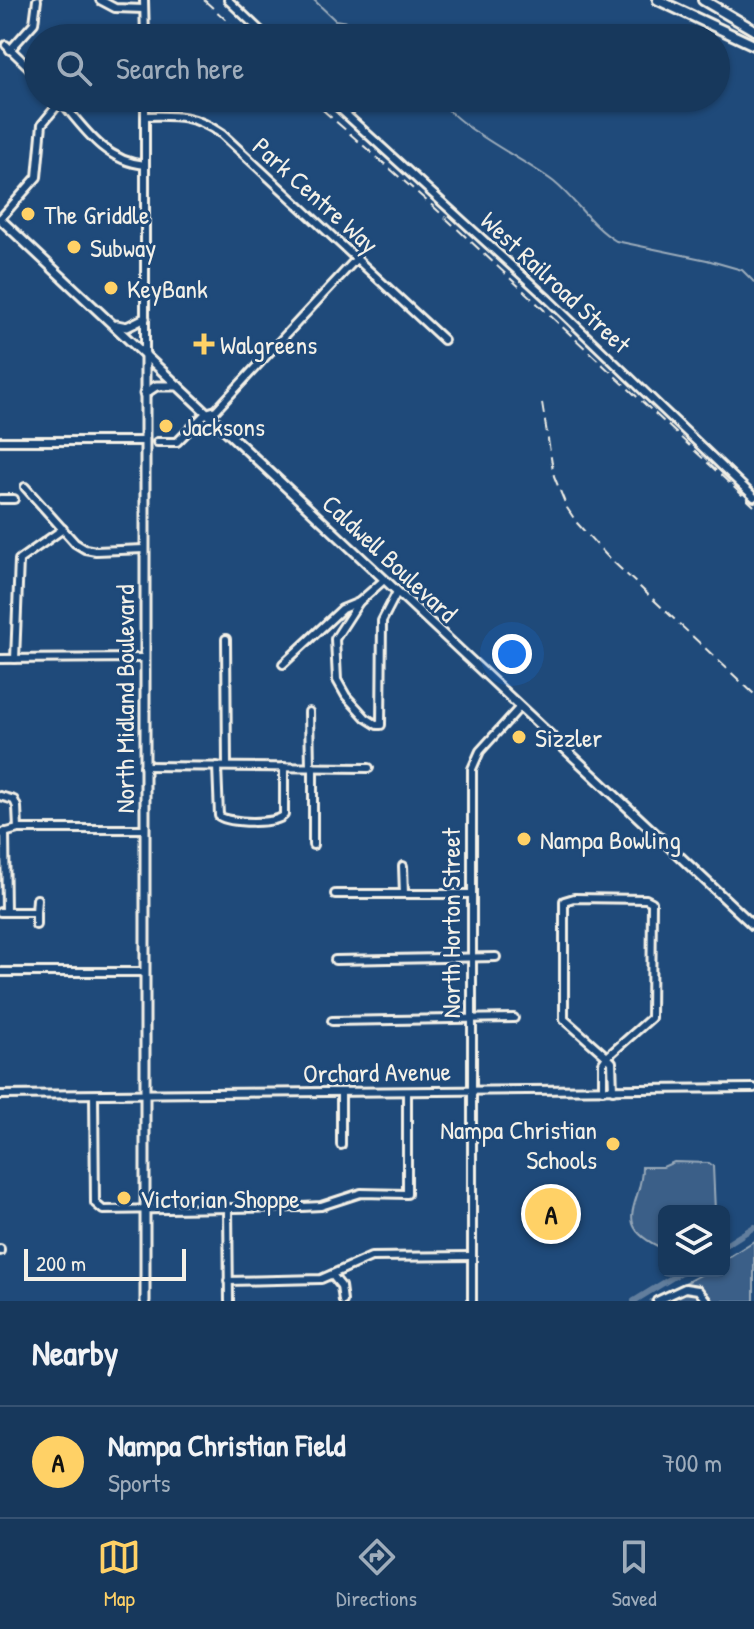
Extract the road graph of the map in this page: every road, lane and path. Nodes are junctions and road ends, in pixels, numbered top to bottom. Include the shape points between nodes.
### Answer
1 (37, 0) edge
2 (100, 0) edge
3 (144, 0) edge
4 (228, 0) edge
5 (658, 0) edge
6 (703, 0) edge
7 (144, 9) junction
8 (33, 24) edge
9 (145, 24) edge
10 (253, 24) edge
11 (709, 24) edge
12 (754, 30) edge
13 (24, 32) edge
14 (730, 34) edge
15 (754, 45) edge
16 (24, 62) edge
17 (50, 112) edge
18 (71, 112) edge
19 (145, 112) edge
20 (343, 112) edge
21 (145, 116) junction
22 (145, 165) junction
23 (0, 219) edge
24 (357, 258) junction
25 (145, 318) junction
26 (115, 325) junction
27 (444, 340) dead end
28 (145, 354) junction
29 (178, 386) junction
30 (144, 394) junction
31 (206, 413) junction
32 (0, 441) edge
33 (144, 441) junction
34 (157, 442) dead end
35 (25, 487) dead end
36 (754, 497) edge
37 (0, 499) edge
38 (14, 499) dead end
39 (63, 529) junction
40 (144, 549) junction
41 (384, 580) junction
42 (397, 592) junction
43 (359, 602) junction
44 (226, 639) dead end
45 (144, 658) junction
46 (0, 659) edge
47 (15, 659) junction
48 (283, 664) dead end
49 (520, 707) junction
50 (309, 712) dead end
51 (144, 766) junction
52 (217, 766) junction
53 (227, 766) junction
54 (284, 767) junction
55 (312, 767) junction
56 (369, 768) dead end
57 (0, 796) edge
58 (18, 829) junction
59 (143, 829) junction
60 (3, 833) edge
61 (313, 845) dead end
62 (403, 866) dead end
63 (335, 894) dead end
64 (404, 894) junction
65 (470, 894) junction
66 (37, 899) dead end
67 (3, 912) edge
68 (36, 912) junction
69 (36, 925) dead end
70 (754, 926) edge
71 (496, 957) dead end
72 (470, 958) junction
73 (335, 960) dead end
74 (0, 972) edge
75 (144, 972) junction
76 (514, 1018) dead end
77 (470, 1019) junction
78 (332, 1021) dead end
79 (607, 1057) junction
80 (754, 1088) edge
81 (603, 1090) junction
82 (613, 1090) junction
83 (470, 1091) junction
84 (407, 1092) junction
85 (341, 1093) junction
86 (0, 1095) edge
87 (94, 1095) junction
88 (143, 1095) junction
89 (341, 1145) dead end
90 (228, 1208) junction
91 (144, 1209) junction
92 (471, 1256) junction
93 (332, 1275) junction
94 (228, 1281) junction
95 (145, 1301) edge
96 (229, 1301) edge
97 (343, 1301) edge
98 (472, 1301) edge
99 (657, 1301) edge
100 (707, 1301) edge

1 - 8 street
2 - 7 street via 115,8
3 - 7 street
4 - 10 street
5 - 11 highway
6 - 12 highway
7 - 9 street
13 - 16 street via 8,47
14 - 15 highway
17 - 23 street via 40,129 37,177
18 - 22 street via 110,154 122,162
19 - 21 street, North Midland Boulevard
20 - 36 street, West Railroad Street
21 - 22 street, North Midland Boulevard
21 - 24 street, Park Centre Way via 182,116 217,131
22 - 25 street, North Midland Boulevard
23 - 26 main road, Caldwell Boulevard
24 - 27 street, Park Centre Way
24 - 31 street via 216,410
25 - 26 main road via 127,327
25 - 28 street, North Midland Boulevard
26 - 28 main road, Caldwell Boulevard
28 - 29 main road, Caldwell Boulevard
28 - 30 main road, North Midland Boulevard
29 - 30 main road via 156,386
29 - 31 main road, Caldwell Boulevard
30 - 33 main road, North Midland Boulevard
31 - 34 street via 177,442
31 - 41 main road, Caldwell Boulevard
32 - 33 street
33 - 40 main road, North Midland Boulevard
35 - 39 street
37 - 38 street
39 - 40 street via 85,549
39 - 47 street via 19,560
40 - 45 main road, North Midland Boulevard
41 - 42 main road, Caldwell Boulevard
41 - 43 street
42 - 43 street via 382,621 381,725 366,718 337,680 335,639
42 - 49 main road, Caldwell Boulevard
43 - 48 street via 342,609
44 - 53 street
45 - 47 street
45 - 51 main road, North Midland Boulevard
46 - 47 street
49 - 65 street, North Horton Street via 472,766
49 - 70 main road, Caldwell Boulevard
50 - 55 street
51 - 52 street
51 - 59 main road, North Midland Boulevard
52 - 53 street
52 - 54 street via 219,816 265,821 284,815
53 - 54 street
54 - 55 street
55 - 56 street
55 - 61 street
57 - 58 street via 14,800
58 - 59 street
58 - 60 street
59 - 75 main road, North Midland Boulevard
60 - 67 street
62 - 64 street
63 - 64 street
64 - 65 street
65 - 72 street, North Horton Street
66 - 68 street
67 - 68 street
68 - 69 street
71 - 72 street
72 - 73 street
72 - 77 street, North Horton Street
74 - 75 street
75 - 88 main road, North Midland Boulevard
76 - 77 street
77 - 78 street
77 - 83 street, North Horton Street
79 - 79 street via 564,1019 564,901 646,899 652,902 654,915 651,1018
79 - 81 street
79 - 82 street via 612,1062
80 - 82 street, Orchard Avenue
81 - 82 street, Orchard Avenue
81 - 83 street, Orchard Avenue
83 - 84 street, Orchard Avenue
83 - 92 street, North Horton Street
84 - 85 street, Orchard Avenue
84 - 90 street via 407,1194 361,1193 321,1206
85 - 88 street, Orchard Avenue
85 - 89 street
86 - 87 street, Orchard Avenue
87 - 88 street, Orchard Avenue
87 - 91 street via 95,1203 103,1210
88 - 91 main road, North Midland Boulevard
90 - 91 street
90 - 94 street
91 - 95 main road, North Midland Boulevard
92 - 93 street via 371,1257
92 - 98 street, North Horton Street
93 - 94 street
93 - 97 street via 341,1286
94 - 96 street
99 - 100 street via 685,1288 698,1290

